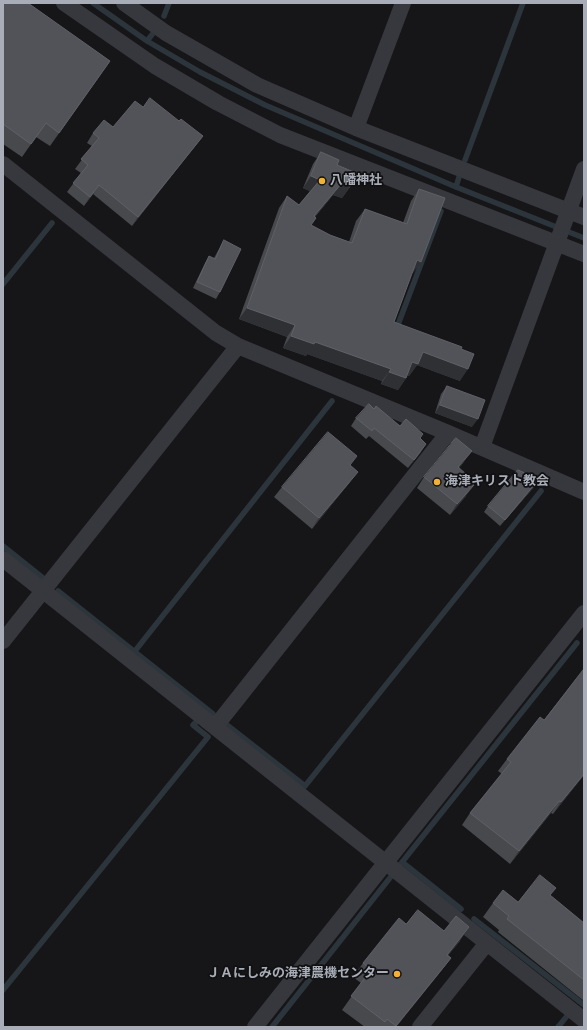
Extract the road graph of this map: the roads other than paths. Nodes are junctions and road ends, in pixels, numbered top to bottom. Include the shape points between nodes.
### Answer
1 (64, 3) edge
2 (124, 3) edge
3 (403, 3) edge
4 (356, 128) junction
5 (3, 164) edge
6 (584, 169) edge
7 (567, 214) junction
8 (584, 217) edge
9 (557, 241) junction
10 (584, 254) edge
11 (238, 346) junction
12 (448, 432) junction
13 (482, 447) junction
14 (584, 492) edge
15 (3, 559) edge
16 (43, 590) junction
17 (584, 613) edge
18 (578, 632) edge
19 (3, 641) edge
20 (215, 727) junction
21 (385, 863) junction
22 (487, 943) junction
23 (584, 1020) edge
24 (255, 1027) edge
25 (420, 1027) edge

1 - 9 street via 155,66 280,135
2 - 4 street via 166,32 257,85
3 - 4 street
4 - 7 street
5 - 11 street via 216,333
6 - 7 street
7 - 8 street
7 - 9 street
9 - 10 street
9 - 13 street
11 - 12 street
11 - 16 street
12 - 13 street
12 - 20 street
13 - 14 street
15 - 16 street
16 - 19 street
16 - 20 street
17 - 18 street
18 - 21 street
20 - 21 street
21 - 22 street
21 - 24 street
22 - 23 street
22 - 25 street

